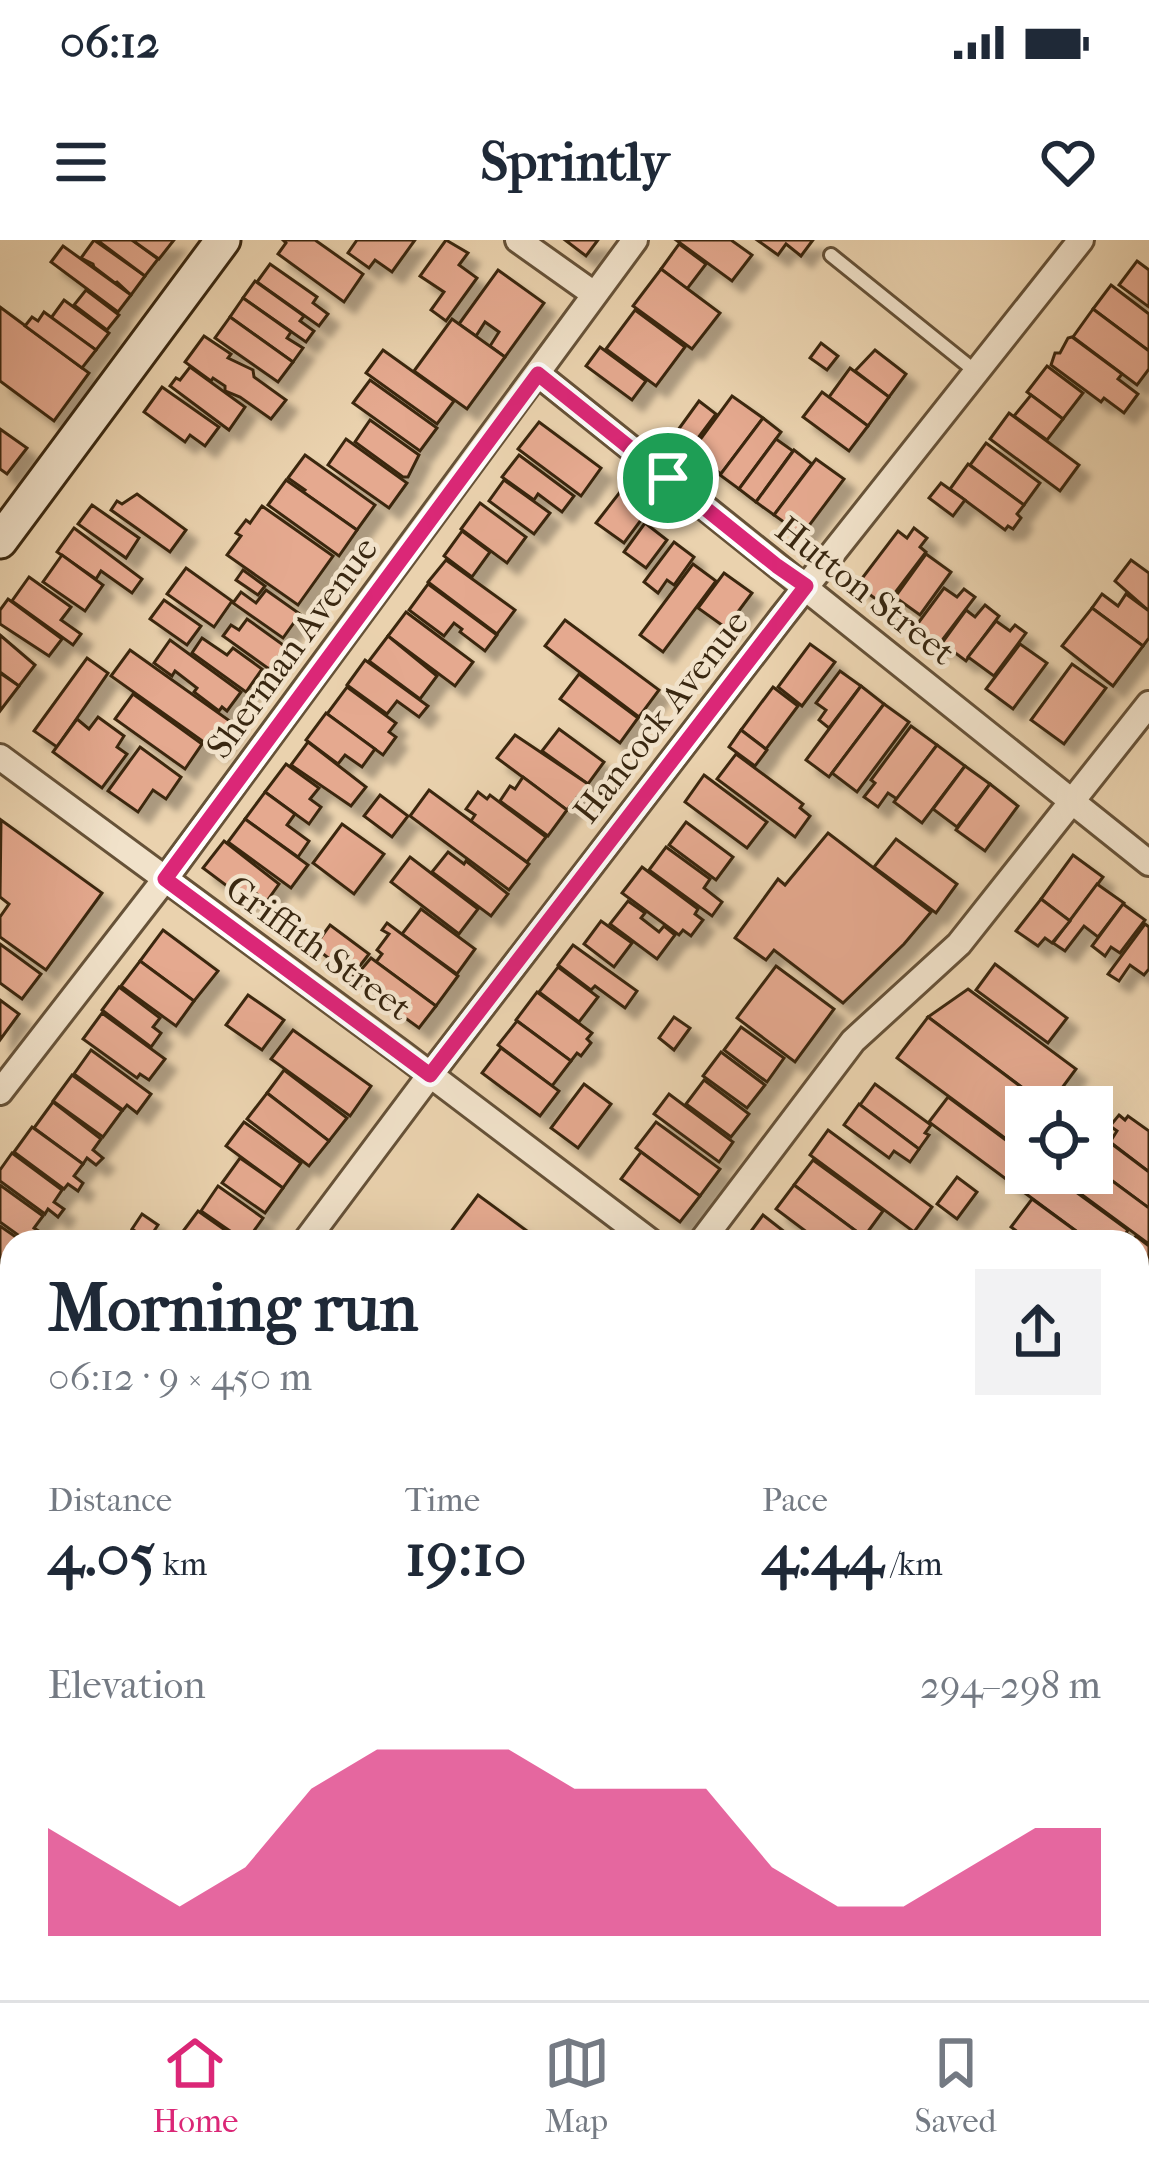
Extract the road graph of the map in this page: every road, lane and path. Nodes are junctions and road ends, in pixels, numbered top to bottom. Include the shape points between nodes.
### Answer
1 (223, 240) edge
2 (518, 240) edge
3 (635, 240) edge
4 (1081, 240) edge
5 (831, 255) dead end
6 (594, 294) junction
7 (976, 372) junction
8 (538, 374) junction
9 (0, 541) edge
10 (806, 586) junction
11 (1149, 704) edge
12 (0, 758) edge
13 (1072, 799) junction
14 (1149, 862) edge
15 (165, 879) junction
16 (430, 1075) junction
17 (0, 1092) edge
18 (314, 1230) edge
19 (635, 1230) edge
20 (710, 1230) edge

1 - 9 street
2 - 6 street
3 - 6 street, Sherman Avenue
4 - 7 street, Hancock Avenue
5 - 7 lane
6 - 8 street, Sherman Avenue
7 - 10 street, Hancock Avenue
8 - 10 street, Hutton Street
8 - 15 street, Sherman Avenue
10 - 13 street, Hutton Street
10 - 16 street, Hancock Avenue
11 - 13 street
12 - 15 street, Griffith Street
13 - 14 street, Hutton Street
13 - 20 street via 959,944 853,1040
15 - 16 street, Griffith Street
15 - 17 street, Sherman Avenue
16 - 18 street, Hancock Avenue
16 - 19 street, Griffith Street

